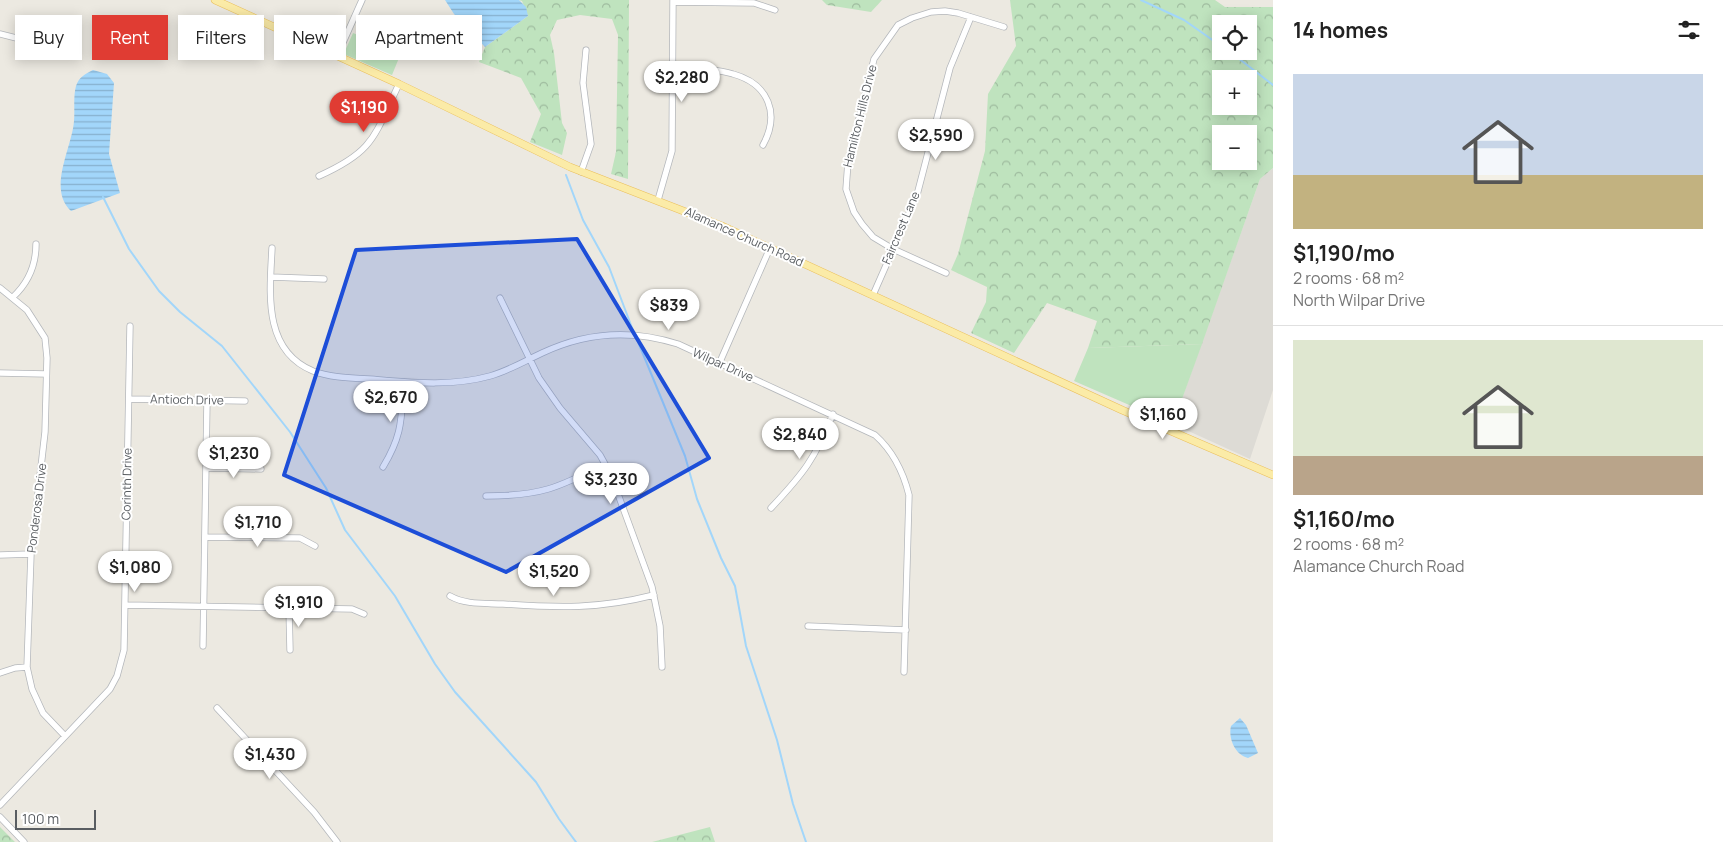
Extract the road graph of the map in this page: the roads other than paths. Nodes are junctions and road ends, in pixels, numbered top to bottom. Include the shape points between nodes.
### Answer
1 (215, 0) edge
2 (362, 0) edge
3 (672, 1) edge
4 (775, 10) dead end
5 (971, 17) junction
6 (274, 27) edge
7 (1004, 28) dead end
8 (0, 34) edge
9 (346, 36) edge
10 (15, 38) edge
11 (586, 50) dead end
12 (346, 60) edge
13 (672, 70) junction
14 (399, 84) junction
15 (763, 145) dead end
16 (582, 172) junction
17 (319, 176) dead end
18 (658, 200) junction
19 (36, 244) dead end
20 (272, 248) dead end
21 (770, 248) junction
22 (893, 249) junction
23 (946, 273) dead end
24 (271, 277) junction
25 (324, 279) dead end
26 (0, 288) edge
27 (873, 295) junction
28 (13, 297) junction
29 (500, 298) dead end
30 (130, 326) dead end
31 (530, 359) junction
32 (719, 364) junction
33 (0, 373) edge
34 (46, 374) junction
35 (404, 382) junction
36 (129, 399) junction
37 (206, 400) junction
38 (245, 401) dead end
39 (833, 414) junction
40 (604, 464) junction
41 (383, 467) dead end
42 (206, 468) junction
43 (261, 469) dead end
44 (1273, 475) edge
45 (486, 496) dead end
46 (770, 508) dead end
47 (206, 537) junction
48 (315, 546) dead end
49 (31, 554) junction
50 (0, 555) edge
51 (654, 595) junction
52 (450, 596) dead end
53 (125, 605) junction
54 (204, 606) junction
55 (289, 608) junction
56 (364, 614) dead end
57 (808, 626) dead end
58 (906, 630) junction
59 (203, 646) dead end
60 (290, 650) dead end
61 (27, 667) junction
62 (662, 667) dead end
63 (904, 672) dead end
64 (0, 673) edge
65 (217, 708) dead end
66 (64, 735) junction
67 (0, 805) edge
68 (0, 817) edge
69 (24, 842) edge
70 (337, 842) edge

1 - 6 main road, Alamance Church Road
2 - 9 street
3 - 4 street via 754,3
3 - 13 street
5 - 7 street, Hamilton Hills Drive
5 - 22 street, Faircrest Lane via 950,68 917,195
5 - 22 street, Hamilton Hills Drive via 945,11 912,18 898,25 874,59 848,162 846,189 862,224 873,237
8 - 10 street
11 - 16 street via 583,83 591,144
12 - 14 main road, Alamance Church Road
13 - 15 street via 732,73 754,85 771,107 773,119
13 - 18 street via 672,151
14 - 16 main road, Alamance Church Road
14 - 17 street via 368,146 345,164
16 - 18 main road, Alamance Church Road
18 - 21 main road, Alamance Church Road
19 - 28 street via 33,267 21,290
20 - 24 street, Wilpar Drive
21 - 27 main road, Alamance Church Road
21 - 32 street
22 - 23 street, Hamilton Hills Drive
22 - 27 street, Faircrest Lane
24 - 25 street
24 - 35 street, Wilpar Drive via 270,314 280,341 294,359 312,371 334,376
26 - 28 street, Ponderosa Drive
27 - 44 main road, Alamance Church Road via 1123,411
28 - 34 street, Ponderosa Drive via 27,310 45,338
29 - 31 street
30 - 36 street, Corinth Drive
31 - 32 street, Wilpar Drive via 580,338 624,334 667,341
31 - 35 street, Wilpar Drive via 472,381
31 - 40 street via 549,393
32 - 39 street, Wilpar Drive
33 - 34 street
34 - 49 street, Ponderosa Drive via 43,461
35 - 41 street via 401,426 396,446
36 - 37 street, Antioch Drive
36 - 53 street, Corinth Drive
37 - 38 street, Antioch Drive
37 - 42 street
39 - 46 street via 809,466
39 - 58 street, Wilpar Drive via 866,429 880,440 894,457 905,480 910,513
40 - 45 street via 567,484 541,492
40 - 51 street via 623,506
42 - 43 street
42 - 47 street
47 - 48 street via 300,538
47 - 54 street
49 - 50 street
49 - 61 street, Ponderosa Drive
51 - 52 street via 614,605 566,608 469,602
51 - 62 street via 660,626
53 - 54 street
53 - 66 street, Corinth Drive via 124,650 117,676 110,688
54 - 55 street
54 - 59 street
55 - 56 street via 352,609
55 - 60 street
57 - 58 street
58 - 63 street, Wilpar Drive
61 - 64 street
61 - 66 street, Ponderosa Drive via 32,689 43,713
65 - 70 street via 314,812
66 - 67 street, Corinth Drive
68 - 69 street

